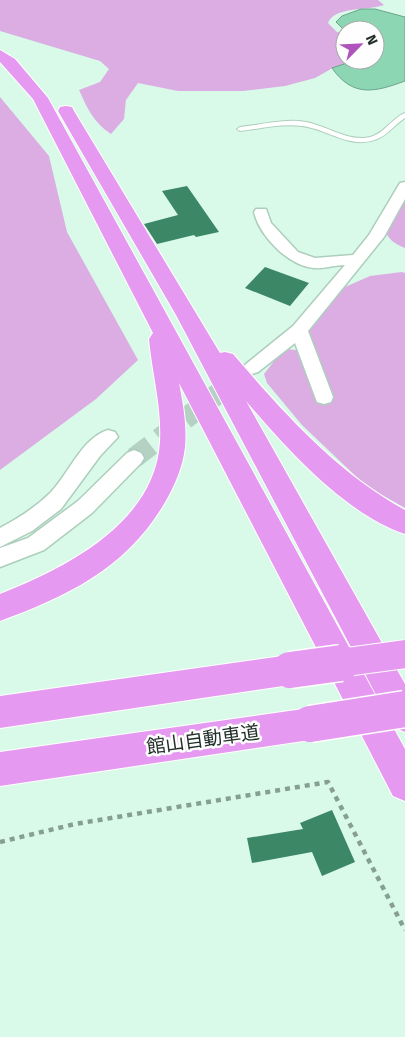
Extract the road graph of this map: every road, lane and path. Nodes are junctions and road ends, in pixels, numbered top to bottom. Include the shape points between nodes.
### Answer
1 (0, 43) edge
2 (0, 55) edge
3 (405, 116) edge
4 (240, 130) dead end
5 (405, 186) edge
6 (261, 212) dead end
7 (356, 260) junction
8 (340, 282) junction
9 (358, 288) dead end
10 (187, 315) junction
11 (159, 320) junction
12 (299, 330) junction
13 (252, 368) tunnel mouth
14 (324, 397) dead end
15 (108, 437) dead end
16 (134, 458) tunnel mouth
17 (405, 523) edge
18 (0, 538) edge
19 (0, 558) edge
20 (0, 608) edge
21 (405, 654) edge
22 (405, 709) edge
23 (0, 712) edge
24 (405, 716) edge
25 (0, 769) edge
26 (405, 784) edge
27 (0, 842) edge
28 (405, 930) edge

1 - 10 highway via 22,59 58,97
2 - 11 highway via 10,62 40,98
3 - 4 lane via 398,118 380,136 359,141 345,140 314,126 296,123
5 - 7 street via 376,237
6 - 7 street via 264,224 292,255 314,263
7 - 8 street
8 - 9 street
8 - 12 street
10 - 17 highway via 257,398 329,473
10 - 24 highway
11 - 20 highway via 161,353 172,400 173,435 170,461 148,509 128,534 84,570
11 - 26 highway
12 - 13 street
12 - 14 street
15 - 18 street via 94,448 54,502 34,520
16 - 19 street via 85,507 43,539
21 - 23 highway, bridge
22 - 25 highway, 館山自動車道, bridge
27 - 28 path via 76,824 328,782

